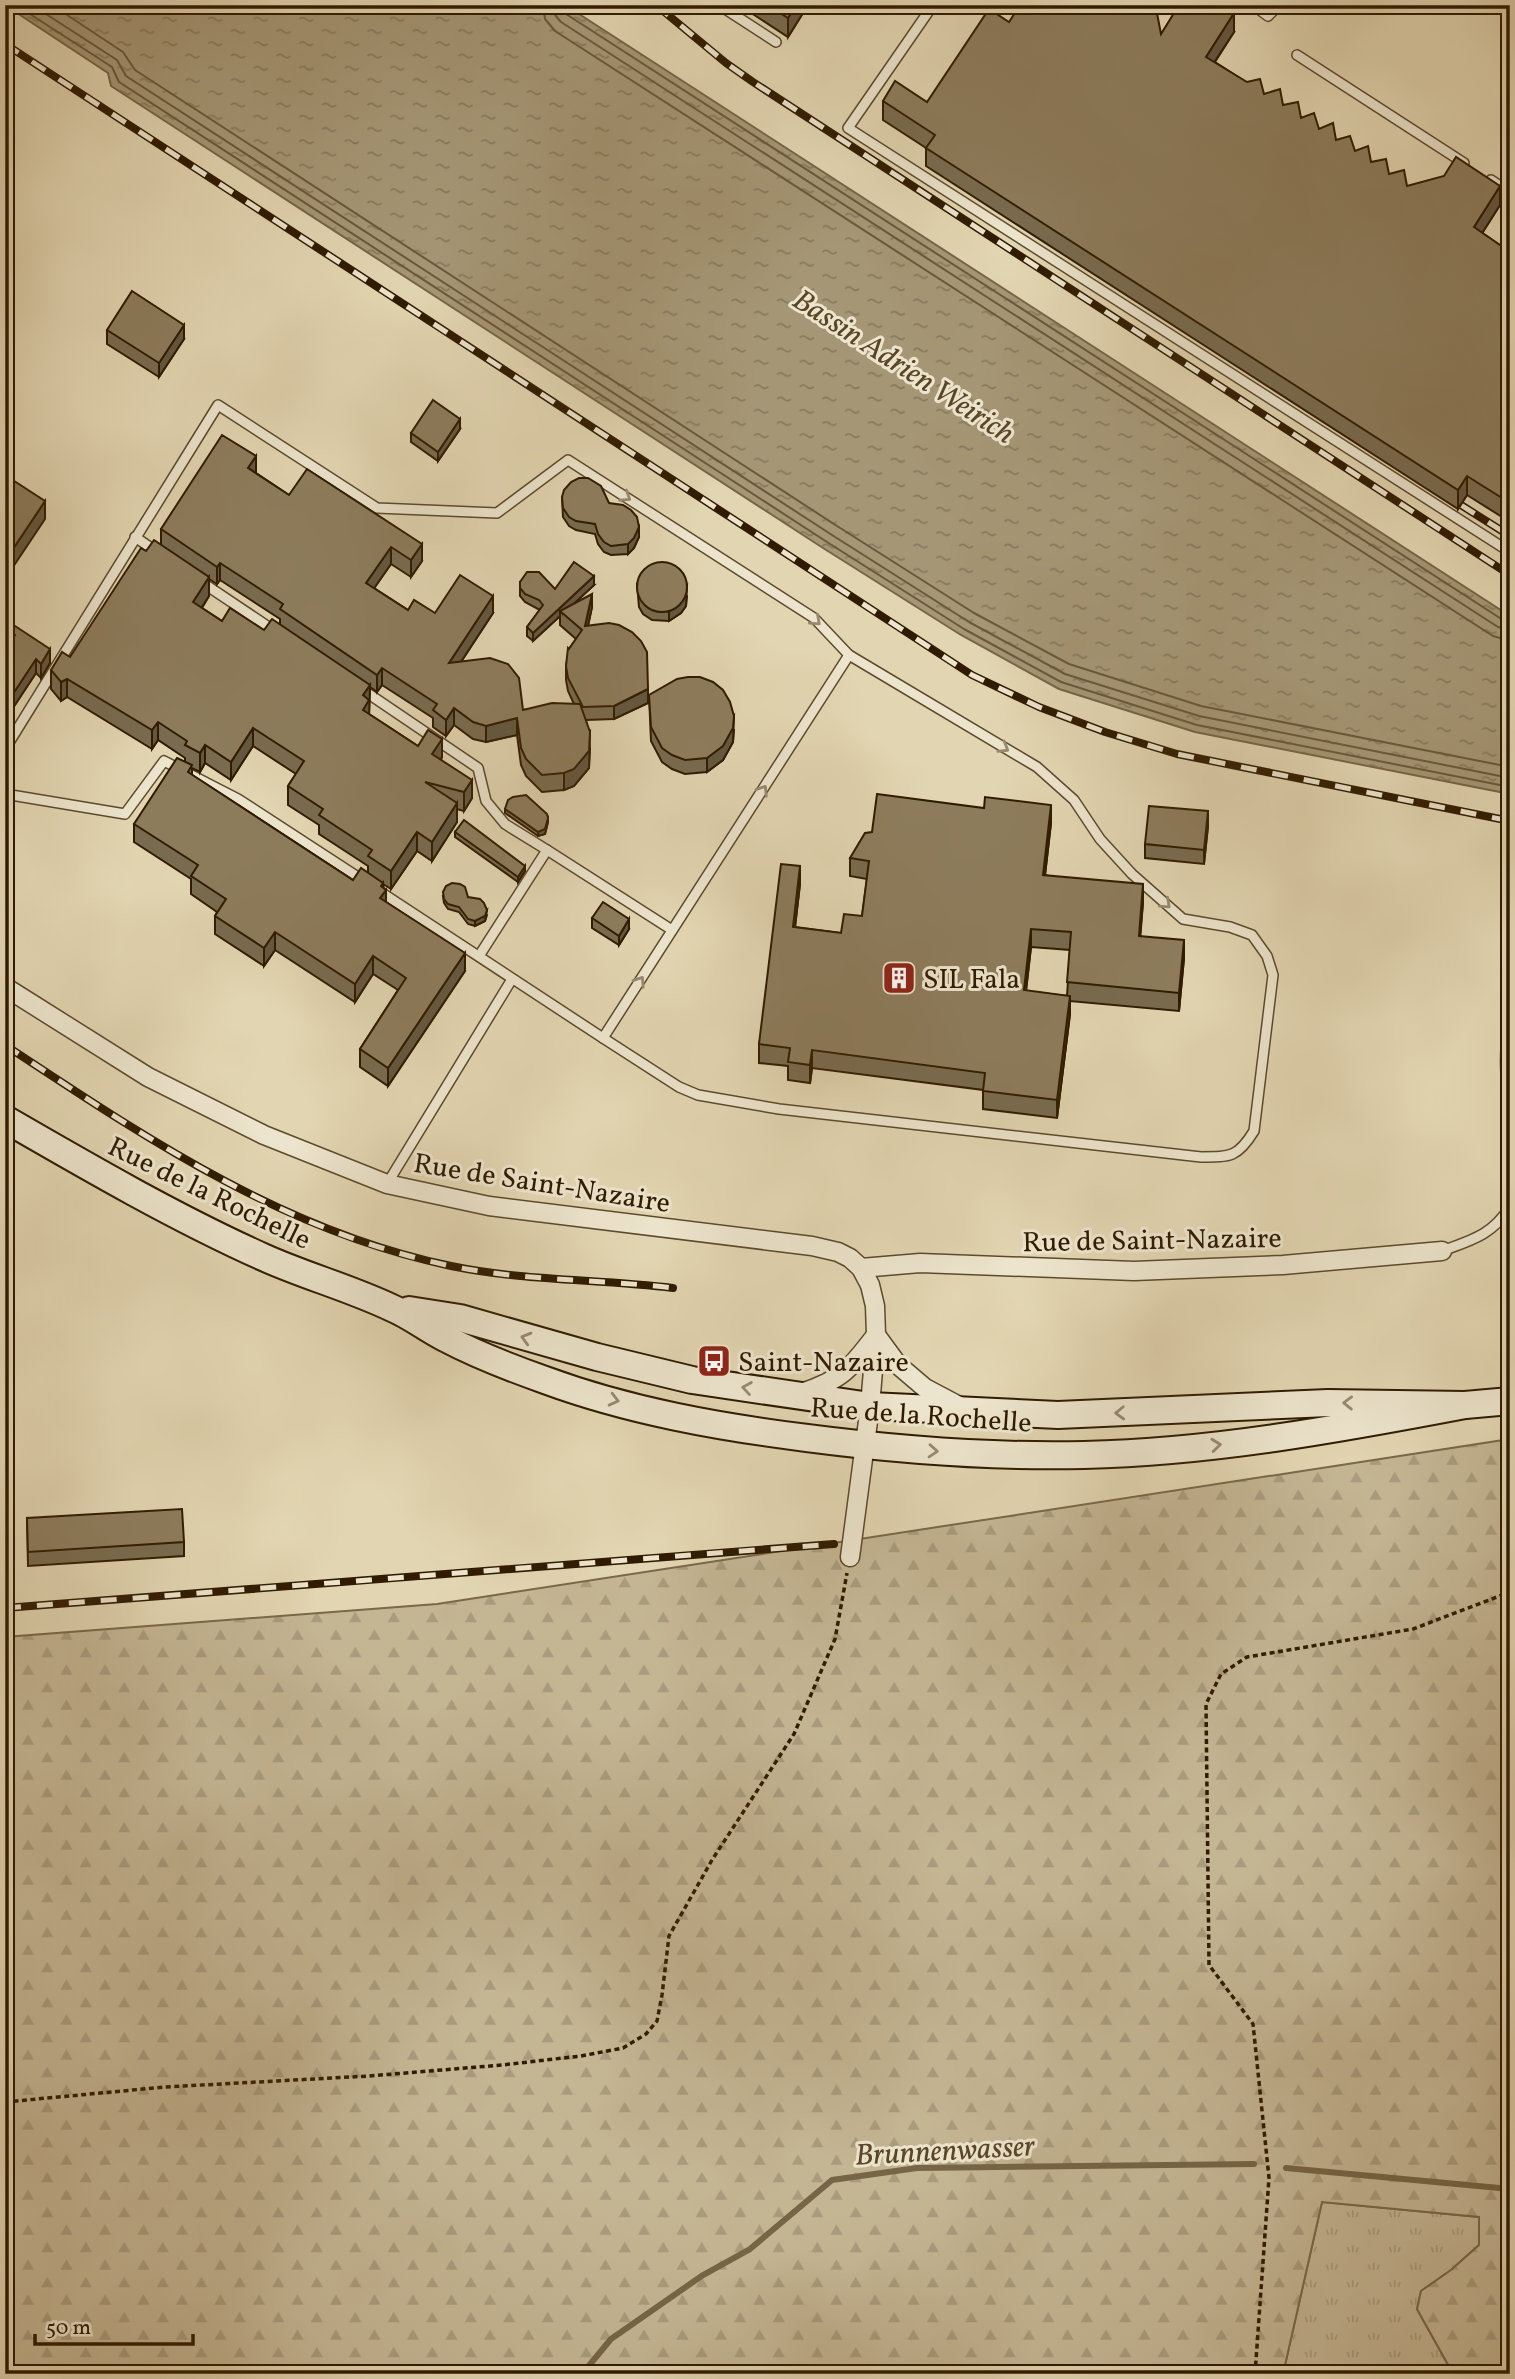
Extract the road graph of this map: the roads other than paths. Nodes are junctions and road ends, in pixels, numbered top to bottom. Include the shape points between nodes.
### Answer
1 (719, 5) edge
2 (933, 5) edge
3 (1253, 5) edge
4 (1279, 5) edge
5 (1504, 5) edge
6 (1510, 9) edge
7 (776, 42) dead end
8 (1297, 55) dead end
9 (1476, 171) edge
10 (1487, 178) edge
11 (1510, 192) edge
12 (135, 537) junction
13 (1510, 552) edge
14 (169, 560) edge
15 (192, 576) edge
16 (284, 637) edge
17 (849, 655) junction
18 (352, 683) edge
19 (5, 749) edge
20 (5, 794) edge
21 (547, 850) junction
22 (672, 930) junction
23 (479, 956) junction
24 (512, 979) junction
25 (5, 987) edge
26 (1510, 1021) edge
27 (603, 1038) junction
28 (1510, 1102) edge
29 (5, 1119) edge
30 (387, 1184) junction
31 (1510, 1207) edge
32 (1442, 1251) joint
33 (861, 1268) junction
34 (393, 1308) junction
35 (876, 1335) junction
36 (794, 1396) junction
37 (1510, 1401) edge
38 (1465, 1405) junction
39 (870, 1406) junction
40 (971, 1412) junction
41 (865, 1445) junction
42 (850, 1558) road end

1 - 7 lane
2 - 13 lane via 848,128
3 - 4 lane via 1268,16
5 - 6 lane
8 - 9 lane
10 - 11 lane
12 - 14 lane
12 -> 17 lane via 218,405 377,508 497,513 568,460 814,618
12 - 19 lane
15 - 16 lane
22 -> 17 lane
17 -> 27 lane via 1037,767 1074,800 1100,839 1132,874 1183,919 1252,935 1267,956 1273,975 1254,1131 1230,1157 1201,1157 779,1109 698,1095
18 - 21 lane via 478,768 486,801 505,824
20 - 23 lane via 125,814 164,761 237,799
21 - 22 lane
21 - 23 lane
27 -> 22 lane
23 - 24 lane
24 - 27 lane
24 - 30 lane
25 - 30 street, Rue de Saint-Nazaire via 148,1077 264,1135
26 - 28 lane via 1505,1046
29 - 34 main road, Rue de la Rochelle via 229,1241
30 - 33 street, Rue de Saint-Nazaire via 489,1206 813,1246 838,1252
31 - 32 lane via 1484,1236
32 - 33 street, Rue de Saint-Nazaire via 1283,1265 1134,1271 920,1263
33 - 35 street via 875,1306
36 -> 34 main road, Rue de la Rochelle via 692,1380 460,1318
34 -> 41 main road, Rue de la Rochelle via 447,1340 586,1394 708,1424
35 - 36 street via 847,1372
35 - 39 street
35 - 40 street via 898,1365 925,1388
36 - 39 main road, Rue de la Rochelle
37 - 38 main road, Rue de la Rochelle
38 -> 40 main road, Rue de la Rochelle via 1328,1403 1058,1415
41 -> 38 main road, Rue de la Rochelle via 1013,1455 1148,1451 1354,1427
39 - 40 main road, Rue de la Rochelle
39 - 41 street
41 - 42 street

